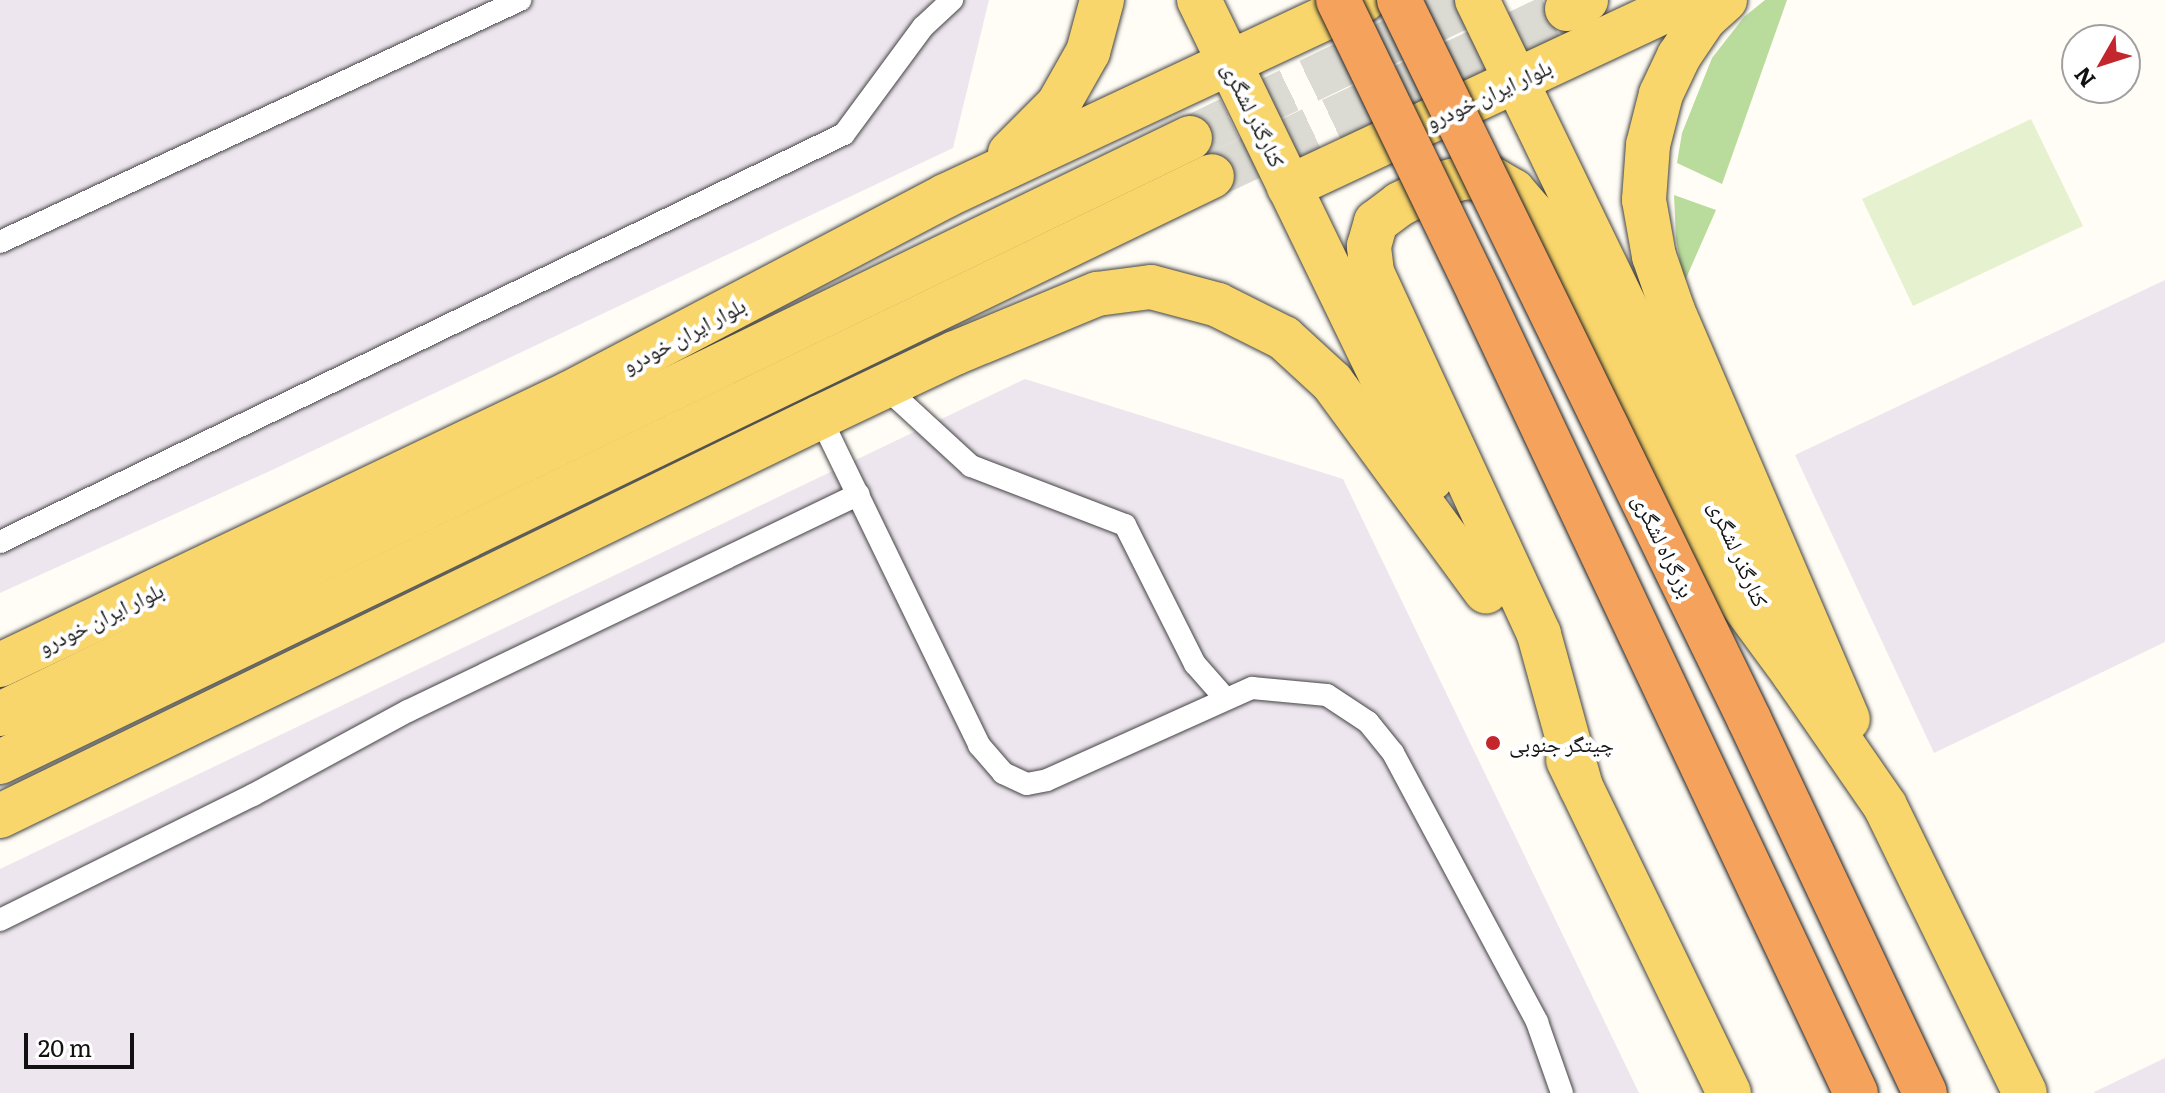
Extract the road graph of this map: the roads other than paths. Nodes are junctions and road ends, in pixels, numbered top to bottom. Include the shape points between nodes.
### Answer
1 (520, 0) edge
2 (952, 0) edge
3 (1102, 0) edge
4 (1199, 0) edge
5 (1338, 0) edge
6 (1364, 0) edge
7 (1399, 0) edge
8 (1477, 0) edge
9 (1688, 0) edge
10 (1725, 0) edge
11 (1230, 62) junction
12 (1515, 80) junction
13 (1190, 138) tunnel mouth
14 (1212, 176) tunnel mouth
15 (1289, 187) junction
16 (945, 196) junction
17 (0, 242) edge
18 (884, 386) junction
19 (820, 417) junction
20 (859, 494) junction
21 (0, 542) edge
22 (1486, 592) junction
23 (0, 665) edge
24 (1794, 674) junction
25 (1224, 697) junction
26 (0, 714) edge
27 (0, 762) edge
28 (1581, 787) junction
29 (1885, 806) junction
30 (0, 816) edge
31 (0, 920) edge
32 (1562, 1093) edge
33 (1729, 1093) edge
34 (1856, 1093) edge
35 (1925, 1093) edge
36 (2025, 1093) edge

1 - 17 lane
2 - 21 lane via 923,27 844,134
3 - 16 main road via 1088,52 1058,105 1020,147
4 - 11 main road, کنارگذر لشگری
5 - 34 highway, bridge
6 - 11 main road, بلوار ایران خودرو
7 - 35 highway, بزرگراه لشگری, bridge
8 - 12 main road, کنارگذر لشگری
9 - 12 main road, بلوار ایران خودرو
10 - 29 main road via 1704,19 1661,94 1648,145 1644,200 1654,256
11 - 15 main road, کنارگذر لشگری
11 - 16 main road, بلوار ایران خودرو
12 - 15 main road, بلوار ایران خودرو
12 - 24 main road, کنارگذر لشگری via 1690,441
13 - 26 main road, بلوار ایران خودرو
14 - 27 main road
15 - 22 main road, کنارگذر لشگری
16 - 23 main road, بلوار ایران خودرو via 570,393
18 - 19 main road
18 - 22 main road via 1097,294 1151,287 1218,305 1284,338 1332,382
18 - 25 lane via 971,466 1125,525 1195,664
19 - 20 lane
19 - 30 main road
20 - 25 lane via 979,745 1003,773 1027,784 1047,780
20 - 31 lane via 408,711 253,795
22 - 28 main road, کنارگذر لشگری
24 - 28 main road via 1707,556 1533,214 1513,191 1494,180 1466,177 1400,204 1376,222 1369,246 1372,272 1539,634
24 - 29 main road, کنارگذر لشگری
25 - 32 lane via 1252,688 1327,695 1368,722 1393,753 1537,1022
28 - 33 main road, کنارگذر لشگری
29 - 36 main road, کنارگذر لشگری

